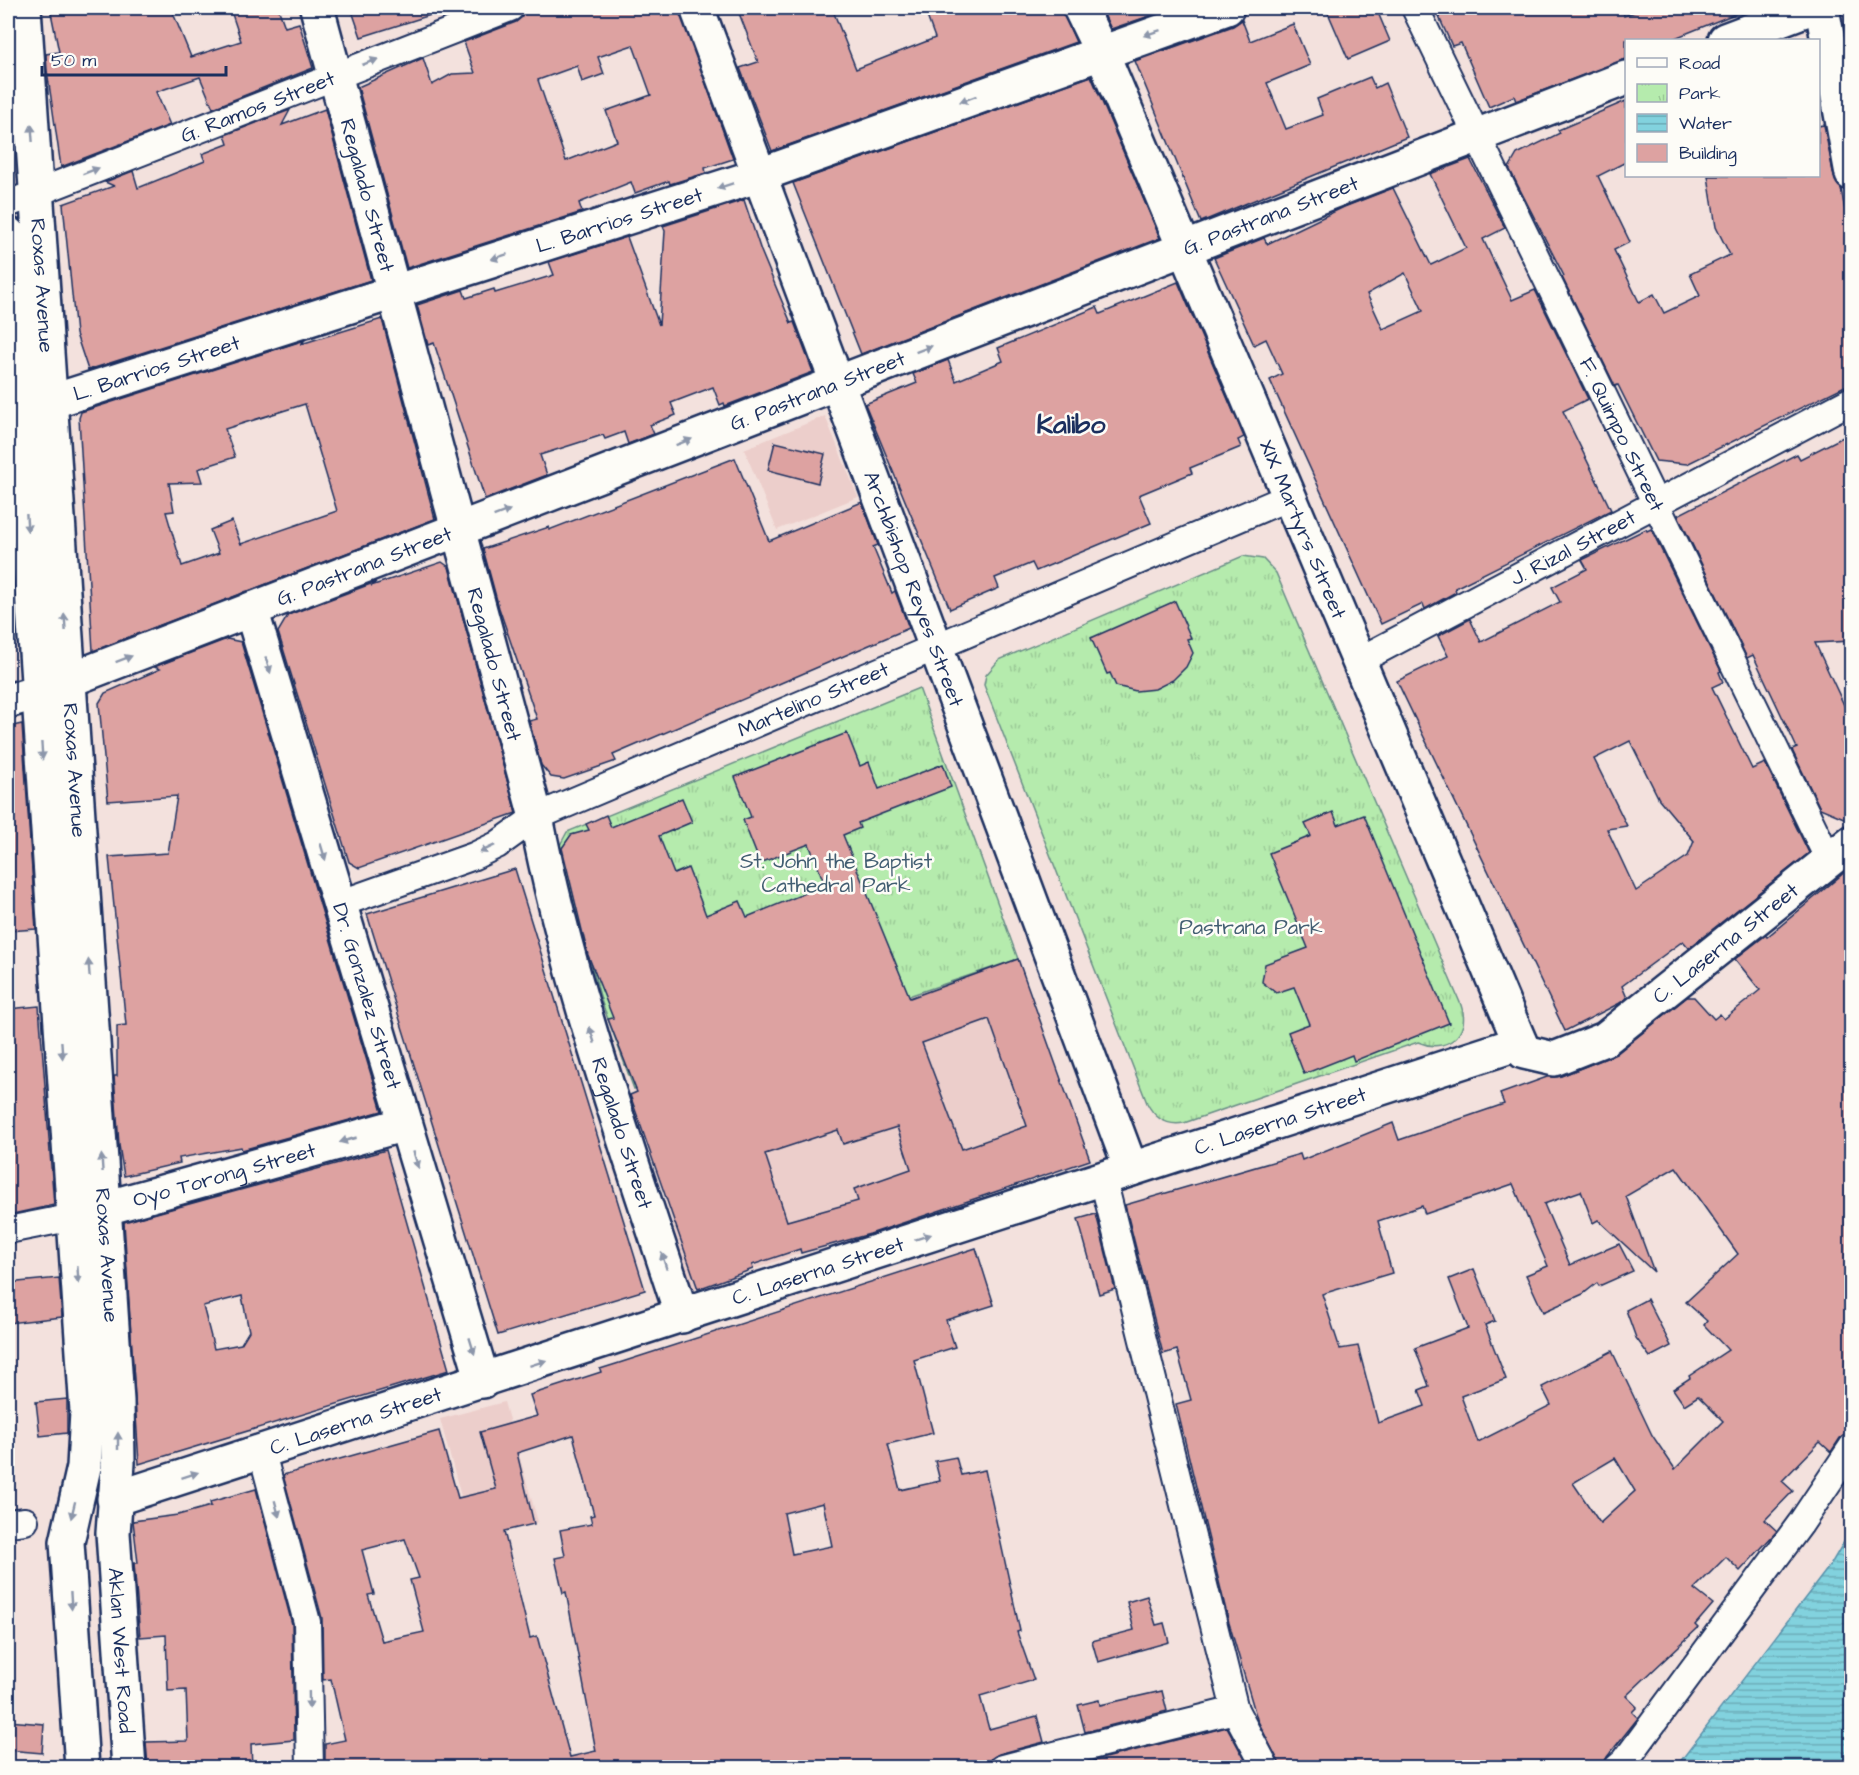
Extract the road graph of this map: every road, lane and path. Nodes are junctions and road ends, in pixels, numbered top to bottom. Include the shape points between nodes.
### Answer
1 (24, 8) edge
2 (317, 8) edge
3 (510, 8) edge
4 (697, 8) edge
5 (1080, 8) edge
6 (1227, 8) edge
7 (1415, 8) edge
8 (1810, 8) edge
9 (1822, 8) edge
10 (1728, 39) edge
11 (1101, 51) junction
12 (335, 75) junction
13 (1625, 78) edge
14 (1477, 136) junction
15 (1851, 174) edge
16 (760, 175) junction
17 (22, 198) edge
18 (8, 234) edge
19 (1185, 249) junction
20 (394, 291) junction
21 (838, 383) junction
22 (1851, 400) edge
23 (51, 401) junction
24 (13, 413) edge
25 (1289, 497) junction
26 (1656, 504) junction
27 (458, 530) junction
28 (251, 609) junction
29 (937, 649) junction
30 (1358, 661) junction
31 (69, 680) junction
32 (23, 697) edge
33 (536, 817) junction
34 (1840, 851) edge
35 (339, 904) junction
36 (1522, 1048) junction
37 (405, 1124) junction
38 (1117, 1174) junction
39 (105, 1208) junction
40 (74, 1216) junction
41 (8, 1230) edge
42 (682, 1316) junction
43 (483, 1381) junction
44 (1851, 1447) edge
45 (262, 1453) junction
46 (114, 1499) junction
47 (113, 1533) joint
48 (1235, 1710) junction
49 (82, 1767) edge
50 (129, 1767) edge
51 (310, 1767) edge
52 (1003, 1767) edge
53 (1266, 1767) edge
54 (1617, 1767) edge

17 -> 1 street, Roxas Avenue
2 - 12 street, Regalado Street
12 -> 3 street, G. Ramos Street
4 - 16 street, Archbishop Reyes Street
5 - 11 street, XIX Martyrs Street
6 -> 11 street, L. Barrios Street
7 - 14 street, F. Quimpo Street
8 - 10 street
9 - 15 street
11 -> 16 street, L. Barrios Street
11 - 19 street, XIX Martyrs Street
17 -> 12 street, G. Ramos Street
12 - 20 street, Regalado Street
13 - 14 street, G. Pastrana Street
14 - 19 street, G. Pastrana Street
14 - 26 street, F. Quimpo Street
16 -> 20 street, L. Barrios Street
16 - 21 street, Archbishop Reyes Street
17 - 23 street, Roxas Avenue
18 - 24 street, Roxas Avenue
21 -> 19 street, G. Pastrana Street
19 - 25 street, XIX Martyrs Street
20 - 23 street, L. Barrios Street
20 - 27 street, Regalado Street
27 -> 21 street, G. Pastrana Street
21 - 29 street, Archbishop Reyes Street
22 - 26 street, J. Rizal Street
23 - 24 street, L. Barrios Street
31 -> 23 street, Roxas Avenue
24 -> 32 street, Roxas Avenue
25 - 29 street, Martelino Street
25 - 30 street, XIX Martyrs Street
26 - 30 street, J. Rizal Street
26 - 34 street, F. Quimpo Street
27 - 28 street, G. Pastrana Street
27 - 33 street, Regalado Street
31 -> 28 street, G. Pastrana Street
28 -> 35 street, Dr. Gonzalez Street
29 - 33 street, Martelino Street
29 - 38 street, Archbishop Reyes Street
30 - 36 street, XIX Martyrs Street
31 - 32 street, G. Pastrana Street
39 -> 31 street, Roxas Avenue
32 -> 40 street, Roxas Avenue
33 -> 35 street, Martelino Street via 474,856
42 -> 33 street, Regalado Street via 582,1002 547,876
34 - 36 street, C. Laserna Street via 1605,1039 1554,1059
35 - 37 street, Dr. Gonzalez Street
36 - 38 street, C. Laserna Street
37 -> 39 street, Oyo Torong Street
37 -> 43 street, Dr. Gonzalez Street
42 -> 38 street, C. Laserna Street
38 - 48 street
39 - 40 street, Oyo Torong Street
46 -> 39 street, Roxas Avenue via 119,1436
40 - 41 street, Oyo Torong Street
40 -> 49 street, Roxas Avenue via 87,1442 67,1542
43 -> 42 street, C. Laserna Street
43 - 45 street, C. Laserna Street
44 - 54 street via 1801,1523
46 -> 45 street, C. Laserna Street
45 -> 51 street via 307,1622
46 - 47 street, Roxas Avenue
47 - 50 street, Aklan West Road
48 - 52 street
48 - 53 street

